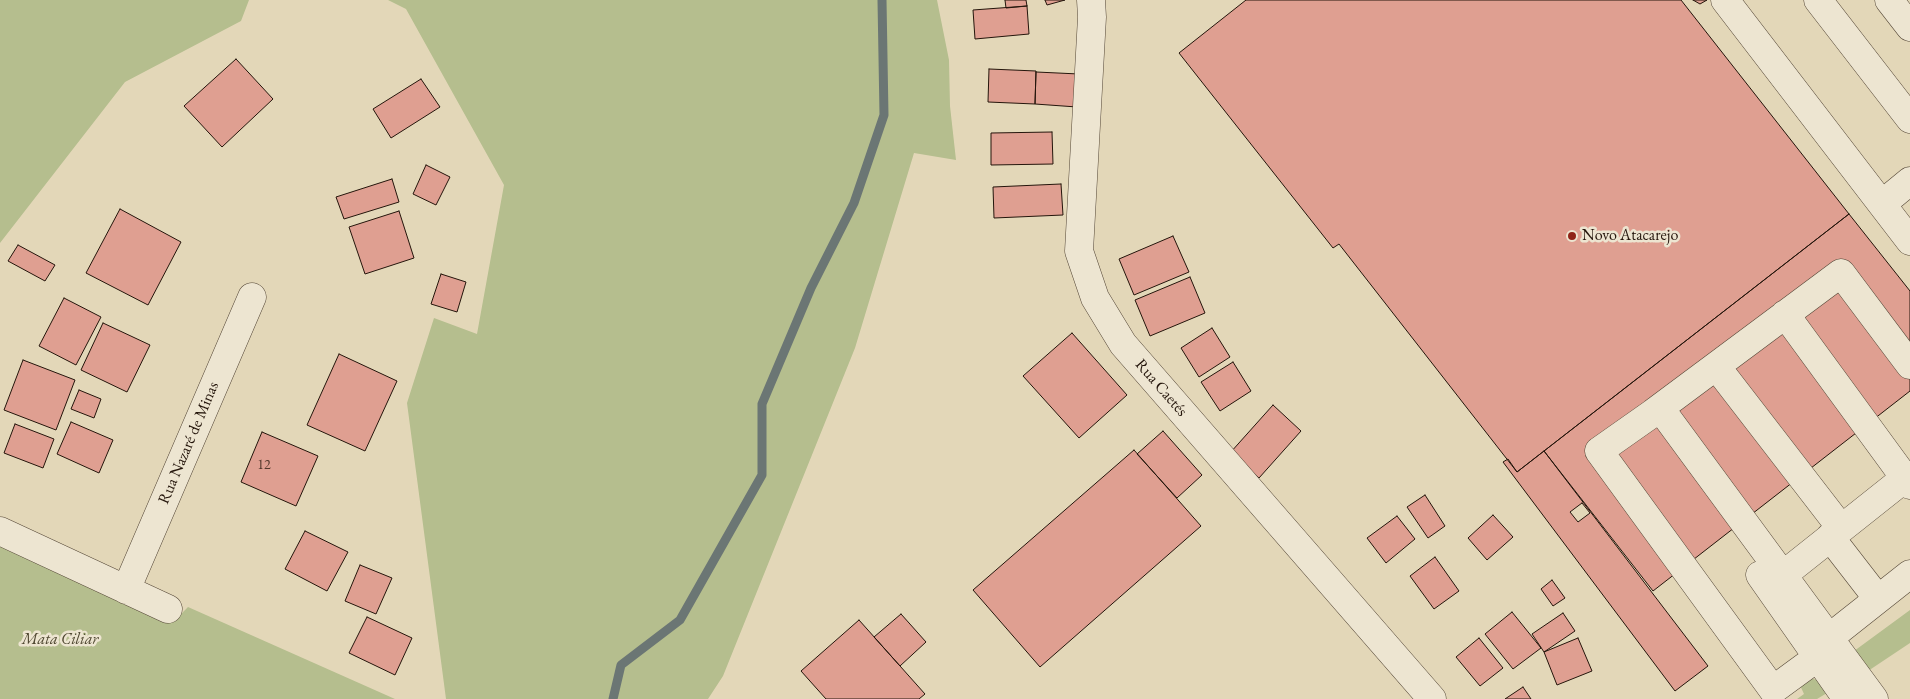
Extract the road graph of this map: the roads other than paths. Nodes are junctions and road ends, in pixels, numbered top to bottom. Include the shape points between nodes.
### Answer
1 (1091, 0) edge
2 (1725, 0) edge
3 (1818, 0) edge
4 (1889, 0) edge
5 (1910, 27) edge
6 (1910, 119) edge
7 (1910, 181) edge
8 (1882, 204) junction
9 (1910, 241) edge
10 (252, 297) dead end
11 (1785, 314) junction
12 (1910, 365) edge
13 (1716, 366) junction
14 (1654, 412) junction
15 (1908, 482) edge
16 (0, 531) edge
17 (1835, 533) junction
18 (1910, 574) edge
19 (1783, 575) junction
20 (126, 590) junction
21 (1878, 599) junction
22 (168, 609) dead end
23 (1823, 648) junction
24 (1432, 699) edge
25 (1847, 699) edge
26 (1874, 699) edge

1 - 24 street, Rua Caetés via 1080,250 1095,298 1123,344
2 - 8 street
3 - 6 street
4 - 5 street
7 - 8 street
8 - 9 street
10 - 20 street, Rua Nazaré de Minas
11 - 12 street via 1841,273
11 - 13 street
11 - 15 street
13 - 14 street
13 - 17 street
14 - 19 street
14 - 23 street
14 - 23 street via 1599,451 1773,690
15 - 17 street
16 - 20 street
17 - 19 street
17 - 21 street
18 - 21 street
19 - 23 street
20 - 22 street
21 - 23 street
23 - 25 street
23 - 26 street

